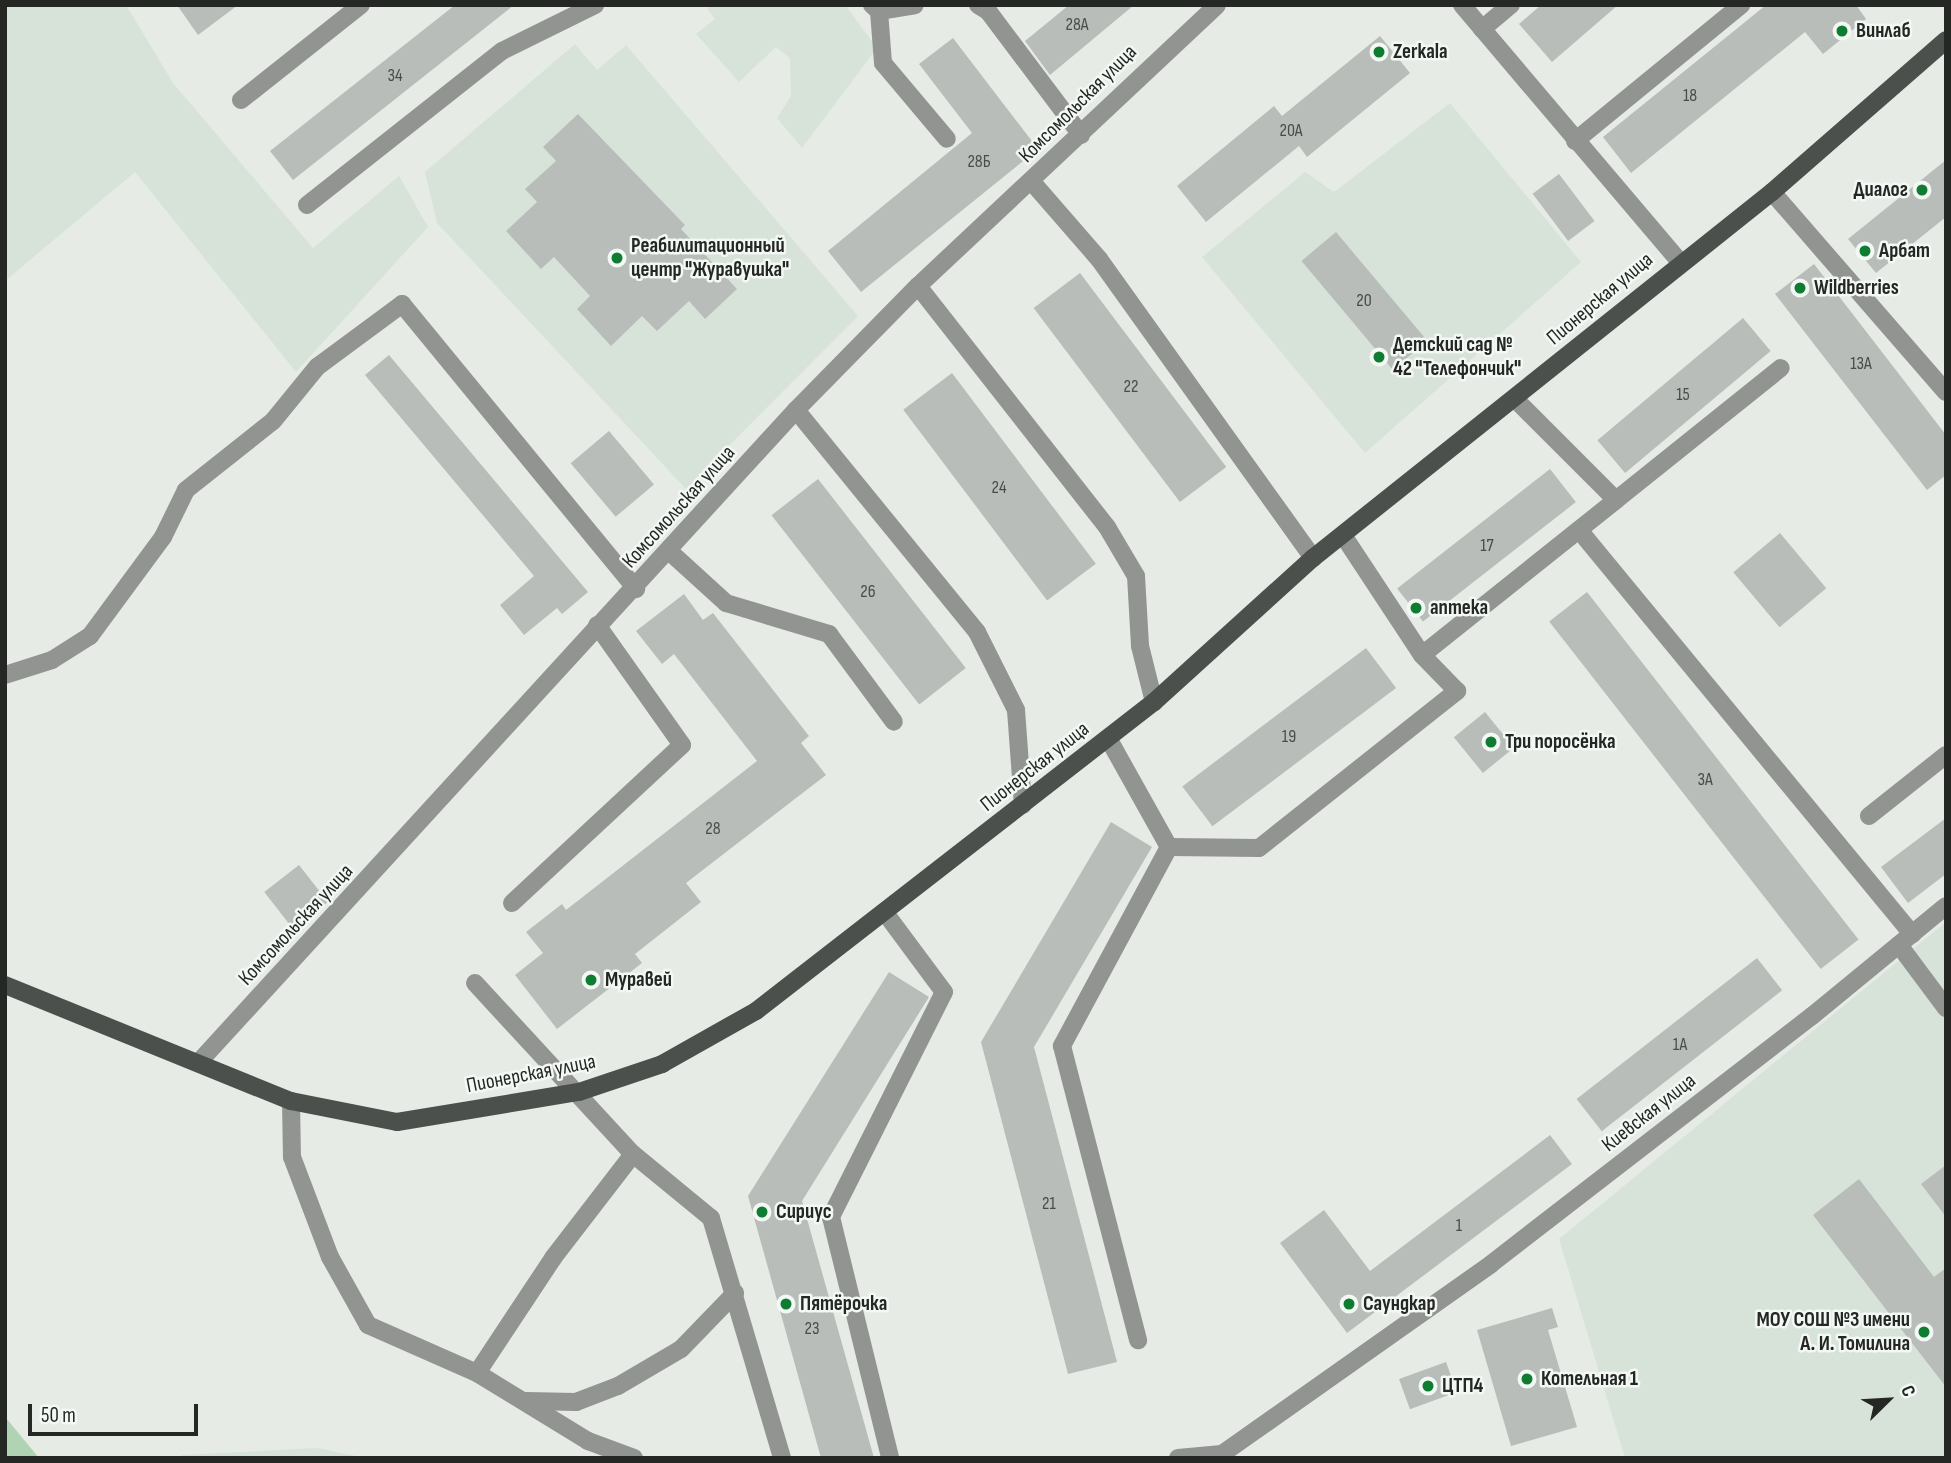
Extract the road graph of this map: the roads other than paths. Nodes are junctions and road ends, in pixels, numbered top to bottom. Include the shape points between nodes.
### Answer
1 (361, 5) edge
2 (595, 5) edge
3 (915, 5) edge
4 (1217, 5) edge
5 (1462, 5) edge
6 (1511, 5) edge
7 (1741, 5) edge
8 (987, 7) edge
9 (875, 8) edge
10 (1482, 29) junction
11 (1946, 40) edge
12 (241, 100) dead end
13 (1081, 135) junction
14 (947, 139) dead end
15 (1575, 141) junction
16 (1032, 182) junction
17 (1772, 192) junction
18 (307, 205) dead end
19 (1680, 262) junction
20 (918, 286) junction
21 (1781, 368) dead end
22 (1946, 392) edge
23 (1515, 399) junction
24 (796, 410) junction
25 (1616, 500) junction
26 (1579, 530) junction
27 (1343, 535) junction
28 (670, 552) junction
29 (1312, 558) junction
30 (636, 589) junction
31 (597, 625) junction
32 (1422, 655) junction
33 (5, 675) edge
34 (1154, 702) junction
35 (894, 722) dead end
36 (1108, 738) junction
37 (1946, 755) edge
38 (1023, 806) junction
39 (1869, 816) dead end
40 (1169, 847) junction
41 (512, 903) dead end
42 (1946, 906) edge
43 (886, 914) junction
44 (1905, 939) junction
45 (475, 983) dead end
46 (5, 985) edge
47 (1946, 1008) edge
48 (198, 1063) junction
49 (579, 1092) junction
50 (291, 1101) junction
51 (632, 1154) junction
52 (735, 1293) junction
53 (1138, 1340) dead end
54 (477, 1373) junction
55 (527, 1401) junction
56 (1226, 1456) edge
57 (634, 1458) edge
58 (782, 1458) edge
59 (890, 1458) edge
60 (1178, 1458) edge

1 - 12 street
2 - 18 street via 502,51
3 - 9 street
4 - 13 street, Комсомольская улица
5 - 10 street
6 - 10 street
7 - 15 street
8 - 13 street
9 - 14 street via 883,63
10 - 15 street
11 - 17 main road, Пионерская улица
13 - 16 street, Комсомольская улица
15 - 19 street
16 - 20 street, Комсомольская улица
16 - 29 street via 1099,259
17 - 19 main road, Пионерская улица
17 - 22 street
19 - 23 main road, Пионерская улица
20 - 24 street, Комсомольская улица
20 - 34 street via 1107,527 1136,576 1140,646
21 - 25 street
23 - 25 street
23 - 27 main road, Пионерская улица
24 - 28 street, Комсомольская улица
24 - 38 street via 977,632 1016,710
25 - 26 street
26 - 32 street
26 - 44 street
27 - 29 main road, Пионерская улица
27 - 32 street
28 - 30 street, Комсомольская улица
28 - 35 street via 726,603 829,634
29 - 34 main road, Пионерская улица
30 - 31 street, Комсомольская улица
30 - 33 street via 402,304 317,367 273,421 186,490 163,537 90,636 52,660
31 - 41 street via 682,745
31 - 48 street, Комсомольская улица
32 - 40 street via 1457,691 1259,848
34 - 36 main road, Пионерская улица
36 - 38 main road, Пионерская улица
36 - 40 street
37 - 39 street
38 - 43 main road, Пионерская улица
40 - 53 street via 1062,1046
42 - 44 street, Киевская улица
43 - 49 main road, Пионерская улица via 745,1017 662,1064
43 - 59 street via 944,992 831,1217
44 - 47 street
44 - 56 street, Киевская улица via 1491,1264
45 - 49 street
46 - 48 main road, Пионерская улица
48 - 50 main road, Пионерская улица
49 - 50 main road, Пионерская улица via 397,1122
49 - 51 street
50 - 54 street via 292,1157 330,1257 368,1325
51 - 52 street via 711,1218
51 - 54 street via 553,1258
52 - 55 street via 681,1349 618,1386 576,1402
52 - 58 street
54 - 55 street
55 - 57 street via 588,1441
56 - 60 street

